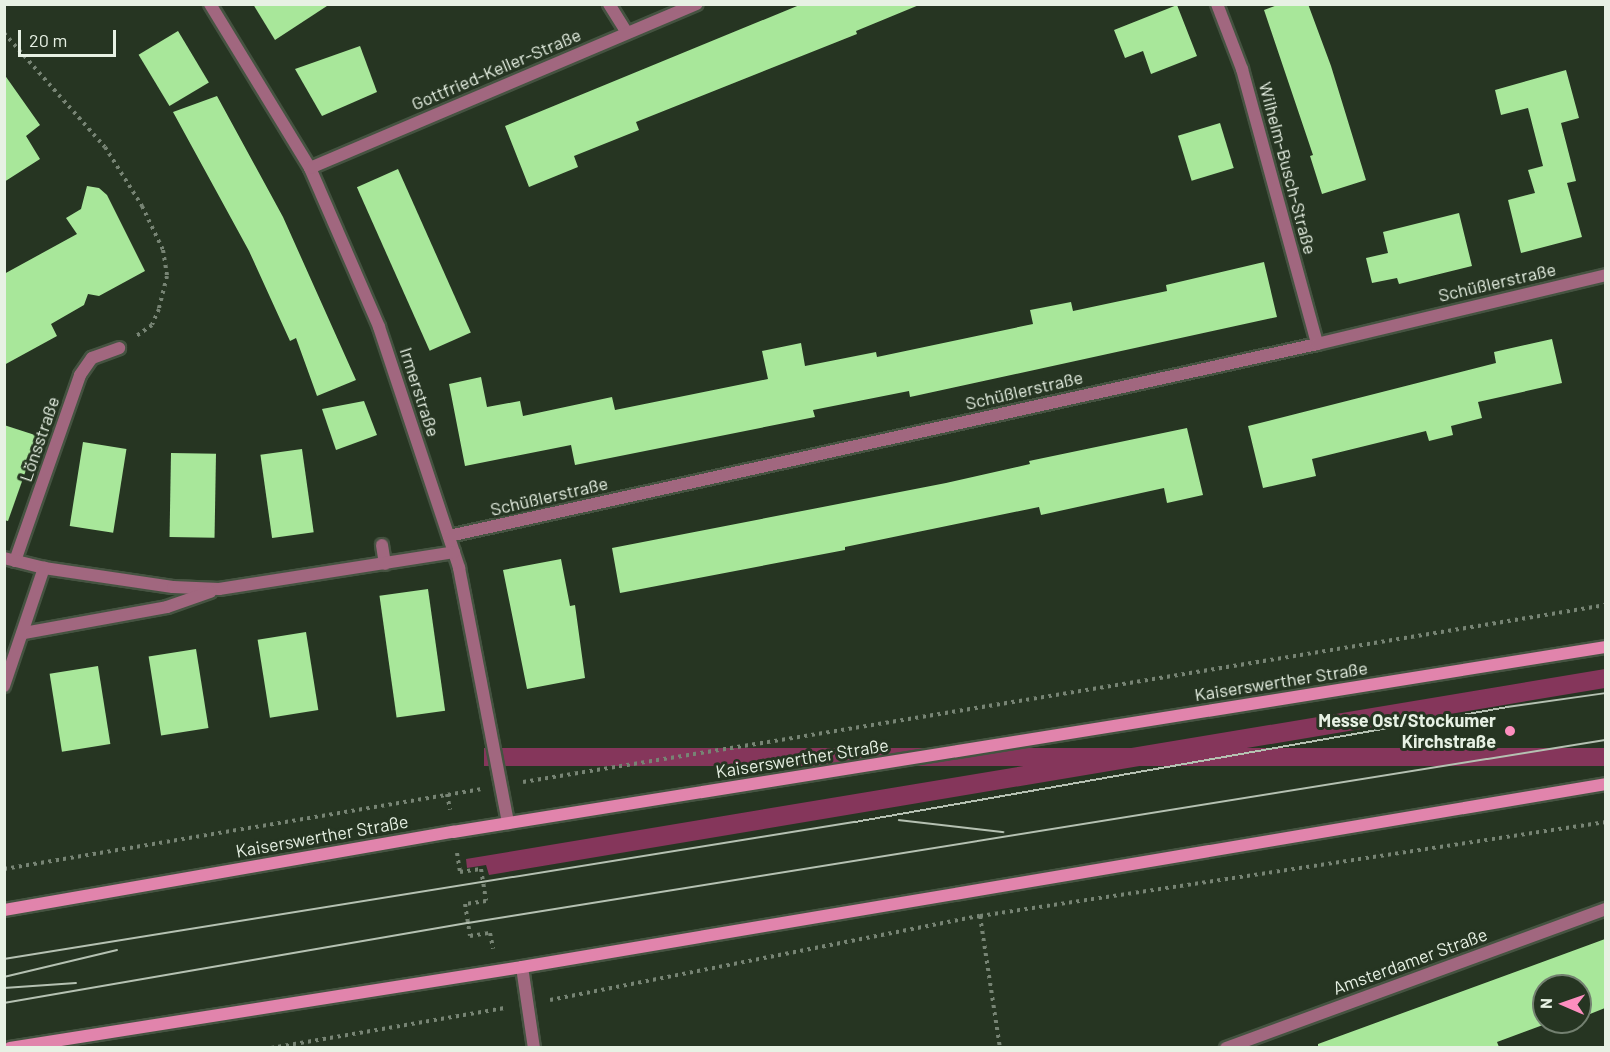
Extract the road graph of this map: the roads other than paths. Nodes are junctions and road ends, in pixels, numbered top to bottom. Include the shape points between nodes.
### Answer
1 (210, 4) edge
2 (609, 4) edge
3 (697, 4) edge
4 (1217, 4) edge
5 (627, 33) junction
6 (310, 168) junction
7 (1605, 275) edge
8 (1317, 344) junction
9 (119, 348) road end
10 (449, 536) junction
11 (382, 545) dead end
12 (454, 552) junction
13 (10, 559) edge
14 (385, 564) junction
15 (44, 568) junction
16 (219, 589) junction
17 (24, 633) junction
18 (1605, 647) edge
19 (4, 686) edge
20 (1605, 784) edge
21 (508, 823) junction
22 (1605, 909) edge
23 (4, 910) edge
24 (522, 967) junction
25 (10, 1047) edge
26 (534, 1047) edge
27 (1226, 1047) edge

1 - 6 street, Irmerstraße
2 - 5 street
3 - 5 street, Gottfried-Keller-Straße
4 - 8 street, Wilhelm-Busch-Straße via 1242,69
5 - 6 street, Gottfried-Keller-Straße
6 - 10 street, Irmerstraße via 379,327
7 - 8 street, Schüßlerstraße
8 - 10 street, Schüßlerstraße
9 - 13 street, Lönsstraße via 92,358 80,375
10 - 12 street, Irmerstraße
11 - 14 street
12 - 14 street, Lönsstraße
12 - 21 street, Irmerstraße
13 - 15 street, Lönsstraße
14 - 16 street, Lönsstraße
15 - 16 street, Lönsstraße via 173,587
15 - 17 street
16 - 17 street, Lönsstraße via 167,607
17 - 19 street
18 - 21 street, Kaiserswerther Straße
20 - 24 street
21 - 23 street, Kaiserswerther Straße
22 - 27 street, Amsterdamer Straße
24 - 25 street
24 - 26 street

